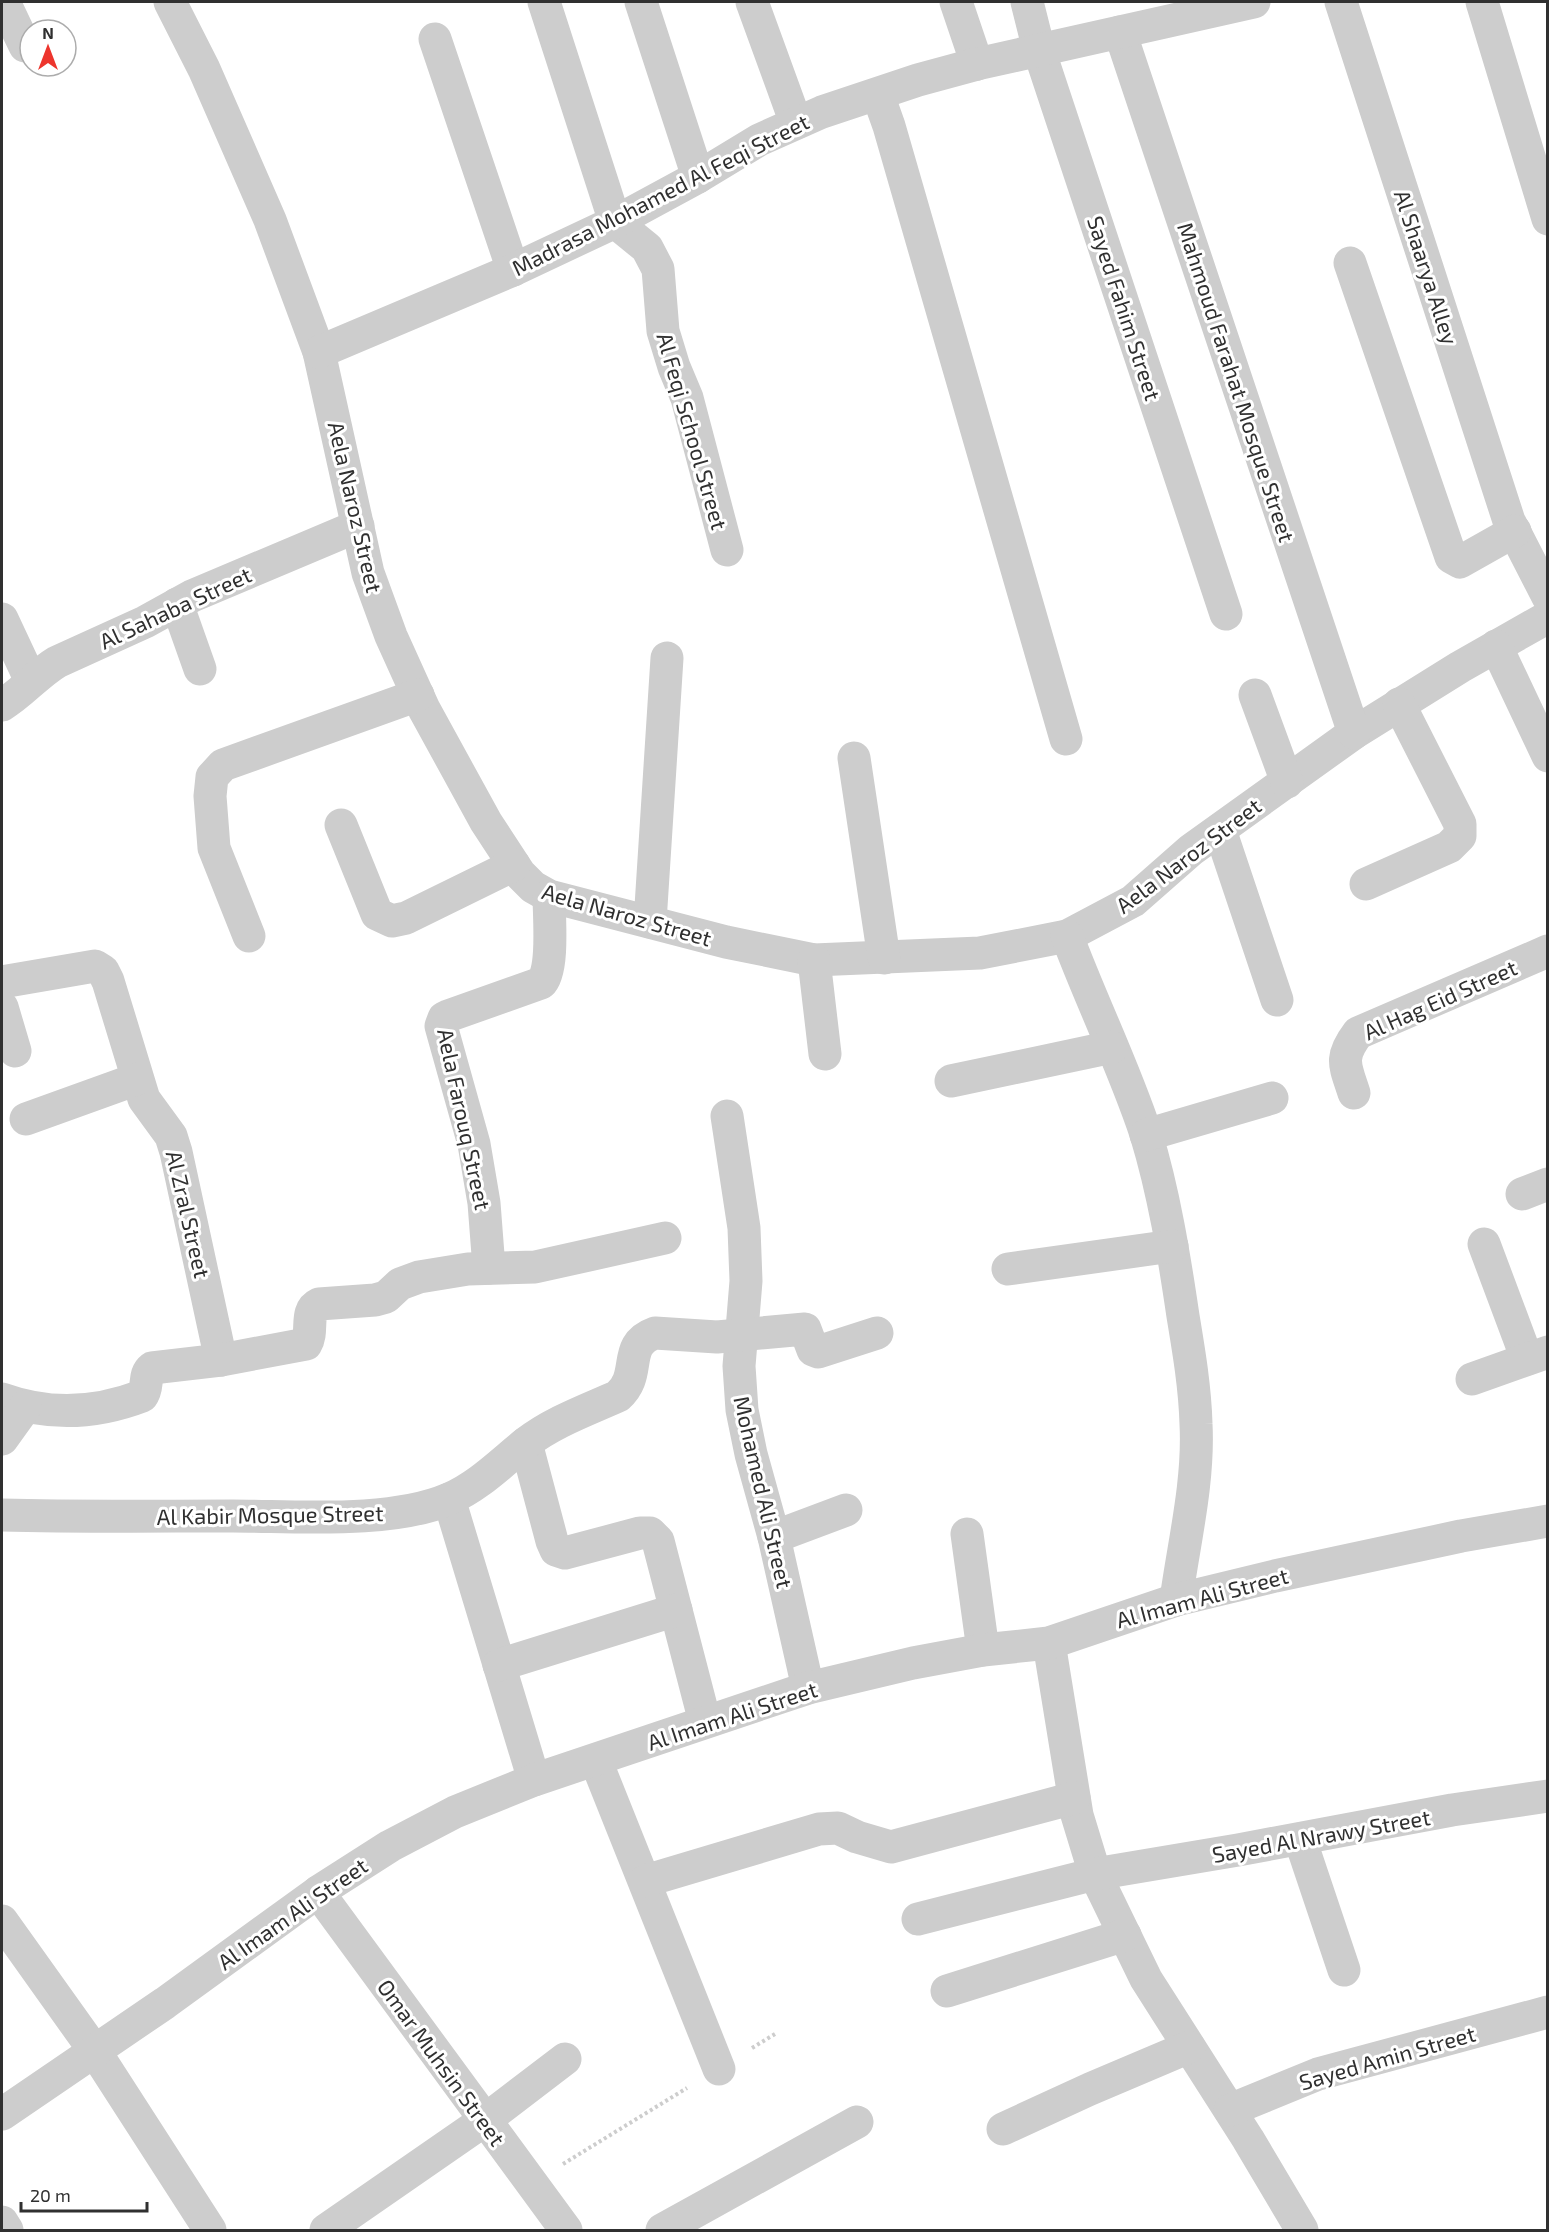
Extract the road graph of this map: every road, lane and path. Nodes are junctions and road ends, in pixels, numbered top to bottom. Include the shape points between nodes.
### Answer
1 (4, 2) edge
2 (170, 2) edge
3 (544, 2) edge
4 (641, 2) edge
5 (752, 2) edge
6 (956, 2) edge
7 (1027, 2) edge
8 (1254, 2) edge
9 (1341, 2) edge
10 (1482, 2) edge
11 (18, 31) edge
12 (1120, 32) junction
13 (435, 39) dead end
14 (1039, 50) junction
15 (977, 64) junction
16 (878, 95) junction
17 (796, 123) junction
18 (698, 177) junction
19 (1548, 219) edge
20 (615, 222) junction
21 (1350, 263) dead end
22 (513, 270) junction
23 (319, 352) junction
24 (358, 526) junction
25 (1515, 531) junction
26 (727, 550) dead end
27 (1548, 597) edge
28 (177, 604) junction
29 (1226, 614) dead end
30 (1548, 617) edge
31 (2, 619) edge
32 (1496, 646) junction
33 (667, 658) dead end
34 (200, 669) dead end
35 (31, 681) junction
36 (418, 695) junction
37 (1255, 695) dead end
38 (2, 705) edge
39 (1399, 705) junction
40 (1354, 733) junction
41 (1066, 739) dead end
42 (1548, 756) edge
43 (854, 758) dead end
44 (1287, 782) junction
45 (341, 825) dead end
46 (1220, 830) junction
47 (514, 865) junction
48 (1366, 884) dead end
49 (549, 896) junction
50 (650, 922) junction
51 (249, 936) dead end
52 (1067, 936) junction
53 (1548, 951) edge
54 (884, 958) junction
55 (814, 960) junction
56 (2, 982) edge
57 (1276, 1000) dead end
58 (2, 1007) edge
59 (1112, 1047) junction
60 (15, 1052) dead end
61 (825, 1054) dead end
62 (137, 1079) junction
63 (951, 1081) dead end
64 (1354, 1093) dead end
65 (1272, 1098) dead end
66 (727, 1116) dead end
67 (26, 1119) dead end
68 (1146, 1135) junction
69 (665, 1238) dead end
70 (1484, 1244) dead end
71 (1172, 1246) junction
72 (489, 1268) junction
73 (1008, 1269) dead end
74 (877, 1333) dead end
75 (741, 1336) junction
76 (1538, 1355) edge
77 (221, 1360) junction
78 (1472, 1379) dead end
79 (13, 1403) edge
80 (2, 1439) edge
81 (526, 1443) junction
82 (449, 1499) junction
83 (846, 1510) dead end
84 (2, 1515) edge
85 (1548, 1521) edge
86 (967, 1534) dead end
87 (774, 1537) junction
88 (1176, 1599) junction
89 (676, 1610) junction
90 (1049, 1643) junction
91 (983, 1650) junction
92 (499, 1665) junction
93 (808, 1688) junction
94 (705, 1722) junction
95 (596, 1761) junction
96 (534, 1780) junction
97 (1548, 1797) edge
98 (1074, 1798) junction
99 (1300, 1839) junction
100 (1095, 1874) junction
101 (645, 1881) junction
102 (318, 1893) junction
103 (918, 1919) dead end
104 (2, 1921) edge
105 (1125, 1935) junction
106 (1344, 1970) dead end
107 (948, 1991) dead end
108 (1548, 2012) edge
109 (775, 2034) dead end
110 (1189, 2047) junction
111 (94, 2050) junction
112 (565, 2059) dead end
113 (718, 2069) junction
114 (1230, 2110) junction
115 (2, 2114) edge
116 (485, 2120) junction
117 (856, 2122) dead end
118 (1003, 2129) dead end
119 (532, 2183) junction
120 (2, 2222) edge
121 (7, 2230) edge
122 (210, 2230) edge
123 (326, 2230) edge
124 (566, 2230) edge
125 (662, 2230) edge
126 (1302, 2230) edge

1 - 11 street
2 - 23 street, Aela Naroz Street via 270,220
3 - 20 street
4 - 18 street
5 - 17 street
6 - 15 street
7 - 14 street, Sayed Fahim Street
8 - 12 street, Madrasa Mohamed Al Feqi Street
9 - 25 street, Al Shaarya Alley
10 - 19 street
12 - 14 street, Madrasa Mohamed Al Feqi Street
12 - 40 street, Mahmoud Farahat Mosque Street
13 - 22 street
14 - 15 street, Madrasa Mohamed Al Feqi Street
14 - 29 street, Sayed Fahim Street
15 - 16 street, Madrasa Mohamed Al Feqi Street
16 - 17 street, Madrasa Mohamed Al Feqi Street
16 - 41 street
17 - 18 street, Madrasa Mohamed Al Feqi Street
18 - 20 street, Madrasa Mohamed Al Feqi Street
20 - 22 street, Madrasa Mohamed Al Feqi Street
20 - 26 street, Al Feqi School Street via 646,248 658,269 663,331 687,398
21 - 25 street via 1451,557 1460,561
22 - 23 street, Madrasa Mohamed Al Feqi Street
23 - 24 street, Aela Naroz Street
24 - 28 street, Al Sahaba Street
24 - 36 street, Aela Naroz Street via 368,573
25 - 27 street, Al Shaarya Alley
28 - 34 street
28 - 35 street, Al Sahaba Street via 57,662
30 - 32 street, Aela Naroz Street
31 - 35 street
32 - 39 street, Aela Naroz Street
32 - 42 street
33 - 50 street
35 - 38 street, Al Sahaba Street
36 - 47 street, Aela Naroz Street via 486,822
36 - 51 street via 223,765 212,777 214,848
37 - 44 street
39 - 40 street, Aela Naroz Street
39 - 48 street via 1460,824 1460,836 1449,847
40 - 44 street, Aela Naroz Street
43 - 54 street
44 - 46 street, Aela Naroz Street
45 - 47 street via 377,914 392,921 406,918
46 - 52 street, Aela Naroz Street via 1133,901
46 - 57 street
47 - 49 street, Aela Naroz Street via 533,887
49 - 50 street, Aela Naroz Street
49 - 72 street, Aela Farouq Street via 545,980 448,1016 441,1026 474,1144
50 - 55 street, Aela Naroz Street
52 - 54 street, Aela Naroz Street via 980,953
52 - 59 street
53 - 64 street, Al Hag Eid Street via 1358,1033 1347,1047 1344,1061
54 - 55 street, Aela Naroz Street
55 - 61 street
56 - 62 street, Al Zral Street via 95,966 103,971
58 - 60 street
59 - 63 street
59 - 68 street
62 - 67 street
62 - 77 street, Al Zral Street via 144,1099 171,1136 176,1152
65 - 68 street
66 - 75 street, Mohamed Ali Street via 744,1228 746,1281
68 - 71 street
69 - 72 street via 535,1267
70 - 76 street
71 - 73 street
71 - 88 street via 1197,1425 1194,1482
72 - 77 street via 419,1277 375,1300 313,1306 306,1344
74 - 75 street, Al Kabir Mosque Street via 818,1352 813,1350 805,1329
75 - 81 street, Al Kabir Mosque Street via 655,1333 643,1337 637,1345 626,1389 549,1427
75 - 87 street, Mohamed Ali Street via 742,1410
76 - 78 street
77 - 79 street via 152,1368 142,1396 106,1406 76,1412 46,1411
79 - 80 street
81 - 82 street, Al Kabir Mosque Street via 495,1470
81 - 89 street via 556,1550 565,1552 650,1533 658,1541
82 - 84 street, Al Kabir Mosque Street via 426,1507 356,1516
82 - 92 street
83 - 87 street
85 - 88 street, Al Imam Ali Street
86 - 91 street
87 - 93 street, Mohamed Ali Street
88 - 90 street, Al Imam Ali Street
89 - 92 street
89 - 94 street
90 - 91 street, Al Imam Ali Street
90 - 98 street
91 - 93 street, Al Imam Ali Street
92 - 96 street
93 - 94 street, Al Imam Ali Street
94 - 95 street, Al Imam Ali Street
95 - 96 street, Al Imam Ali Street
95 - 101 street
96 - 102 street, Al Imam Ali Street via 455,1812 390,1846
97 - 99 street, Sayed Al Nrawy Street via 1452,1810
98 - 100 street
98 - 101 street via 891,1847 838,1828 819,1829
99 - 100 street, Sayed Al Nrawy Street
99 - 106 street
100 - 103 street, Sayed Al Nrawy Street
100 - 105 street
101 - 113 street
102 - 111 street, Al Imam Ali Street
102 - 116 street, Omar Muhsin Street
104 - 111 street
105 - 107 street
105 - 110 street via 1146,1979
108 - 114 street, Sayed Amin Street via 1318,2074
109 - 113 path
110 - 114 street
110 - 118 street
111 - 115 street, Al Imam Ali Street
111 - 122 street
112 - 116 street
113 - 119 path
114 - 126 street
116 - 119 street, Omar Muhsin Street
116 - 123 street
117 - 125 street
119 - 124 street, Omar Muhsin Street
120 - 121 street

